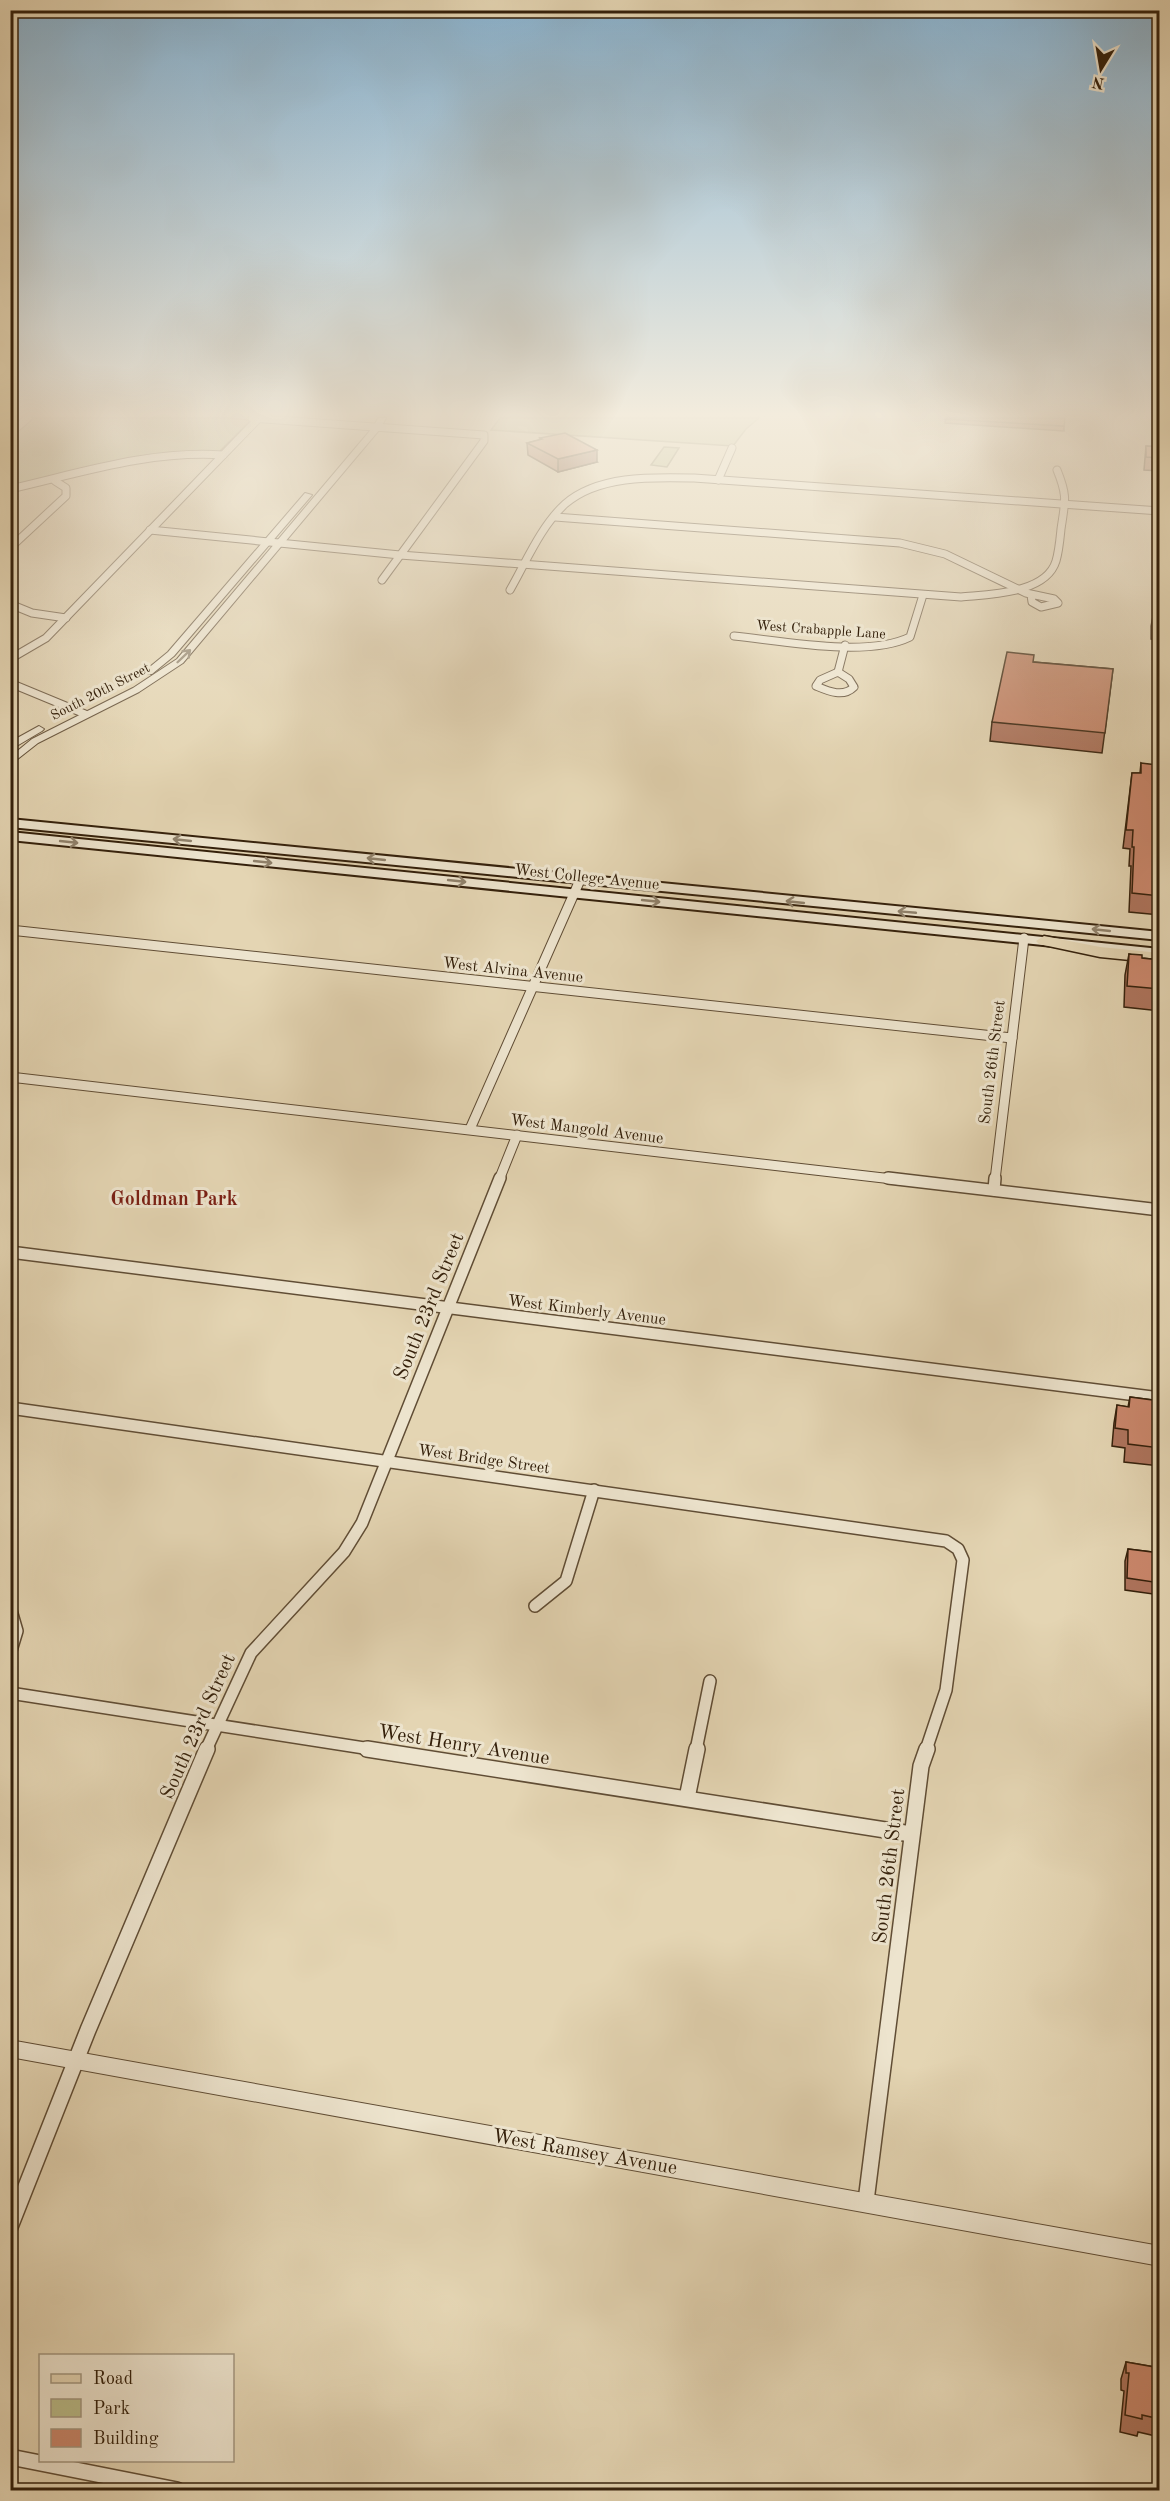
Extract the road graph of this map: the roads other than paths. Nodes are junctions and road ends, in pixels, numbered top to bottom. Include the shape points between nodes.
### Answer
1 (24, 535) edge
2 (146, 535) edge
3 (201, 535) edge
4 (275, 535) edge
5 (287, 535) edge
6 (415, 535) edge
7 (544, 535) edge
8 (790, 535) edge
9 (1060, 535) edge
10 (269, 541) junction
11 (281, 542) junction
12 (10, 548) edge
13 (400, 555) junction
14 (525, 564) junction
15 (382, 580) dead end
16 (510, 590) dead end
17 (1019, 590) junction
18 (923, 595) junction
19 (1031, 595) dead end
20 (10, 604) edge
21 (66, 618) junction
22 (734, 636) dead end
23 (845, 645) junction
24 (10, 659) edge
25 (838, 672) junction
26 (10, 683) edge
27 (81, 712) junction
28 (10, 747) edge
29 (10, 762) edge
30 (10, 823) edge
31 (10, 837) edge
32 (578, 887) junction
33 (10, 930) edge
34 (1160, 936) edge
35 (1024, 938) junction
36 (1044, 940) junction
37 (1160, 953) edge
38 (1160, 958) edge
39 (533, 986) junction
40 (1012, 1038) junction
41 (10, 1077) edge
42 (470, 1130) junction
43 (517, 1135) junction
44 (994, 1190) junction
45 (1160, 1210) edge
46 (10, 1252) edge
47 (448, 1308) junction
48 (1160, 1398) edge
49 (10, 1408) edge
50 (387, 1461) junction
51 (594, 1491) junction
52 (952, 1542) joint
53 (535, 1606) dead end
54 (10, 1607) edge
55 (10, 1654) edge
56 (710, 1681) dead end
57 (10, 1693) edge
58 (217, 1726) junction
59 (687, 1798) junction
60 (911, 1834) junction
61 (10, 2048) edge
62 (75, 2060) junction
63 (866, 2201) junction
64 (10, 2227) edge
65 (1160, 2256) edge
66 (10, 2457) edge
67 (177, 2490) edge

1 - 12 street
2 - 21 street
3 - 10 street
4 - 10 street, South 20th Street
5 - 11 street, South 20th Street
6 - 13 street
7 - 14 street
8 - 17 street via 900,543 945,554
9 - 17 street via 1055,567 1043,579
10 - 11 street
10 - 27 street, South 20th Street via 161,664
11 - 13 street
27 -> 11 street, South 20th Street via 136,690 180,661
13 - 14 street
13 - 15 street
14 - 16 street
14 - 18 street
17 - 18 street via 961,597
17 - 19 street
18 - 23 street, West Crabapple Lane via 906,641 884,647
20 - 21 street via 32,613
21 - 24 street via 40,643
22 - 23 street, West Crabapple Lane
23 - 25 street
25 - 25 street via 820,680 816,686 831,693 850,691 854,687 852,682
26 - 27 street
27 - 28 street, South 20th Street
27 - 29 street, South 20th Street
32 -> 30 main road, West College Avenue
31 -> 32 main road, West College Avenue
34 -> 32 main road, West College Avenue
32 -> 35 main road, West College Avenue
32 - 39 street
33 - 39 street, West Alvina Avenue
35 - 36 main road, West College Avenue
35 - 40 street, South 26th Street
36 - 37 main road, West College Avenue
36 - 38 main road via 1100,952
39 - 40 street, West Alvina Avenue
39 - 42 street
40 - 44 street, South 26th Street
41 - 42 street, West Mangold Avenue
42 - 43 street, West Mangold Avenue
43 - 44 street, West Mangold Avenue
43 - 47 street, South 23rd Street
44 - 45 street, West Mangold Avenue
46 - 47 street, West Kimberly Avenue
47 - 48 street, West Kimberly Avenue
47 - 50 street, South 23rd Street
49 - 50 street, West Bridge Street
50 - 51 street, West Bridge Street
50 - 58 street, South 23rd Street via 362,1523 344,1552 251,1653
51 - 52 street, West Bridge Street
51 - 53 street via 566,1581
52 - 60 street, South 26th Street via 963,1560 946,1690 921,1766
54 - 55 street via 17,1630
56 - 59 street
57 - 58 street, West Henry Avenue
58 - 59 street, West Henry Avenue
58 - 62 street, South 23rd Street
59 - 60 street, West Henry Avenue
60 - 63 street, South 26th Street
61 - 62 street, West Ramsey Avenue
62 - 63 street, West Ramsey Avenue
62 - 64 street, South 23rd Street
63 - 65 street, West Ramsey Avenue
66 - 67 street

